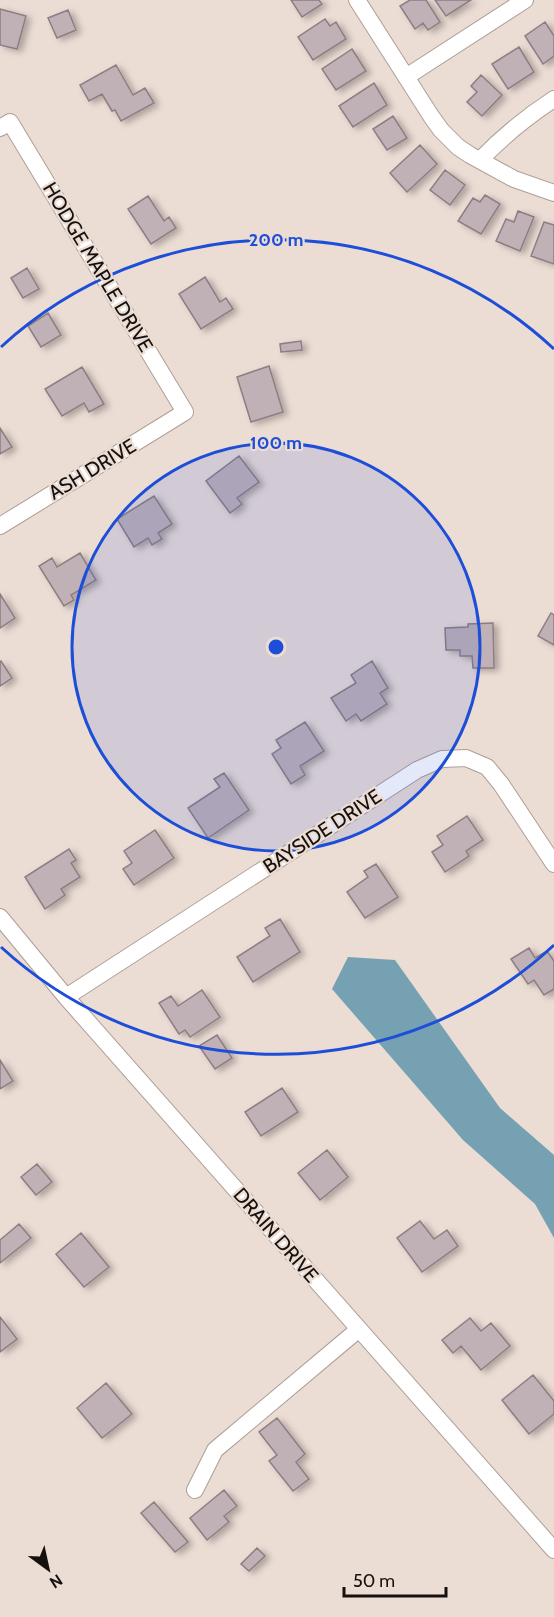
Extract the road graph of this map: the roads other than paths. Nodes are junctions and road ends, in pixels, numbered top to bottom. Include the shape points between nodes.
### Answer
1 (357, 0) edge
2 (525, 0) edge
3 (406, 77) junction
4 (554, 99) edge
5 (5, 125) edge
6 (480, 160) junction
7 (554, 193) edge
8 (185, 412) joint
9 (0, 526) edge
10 (554, 864) edge
11 (0, 917) edge
12 (66, 997) junction
13 (359, 1329) junction
14 (195, 1490) dead end
15 (554, 1550) edge

1 - 3 street
2 - 3 street
3 - 6 street via 441,130 458,147
4 - 6 street via 500,138
5 - 8 street, HODGE MAPLE DRIVE
6 - 7 street via 514,179
8 - 9 street, ASH DRIVE
10 - 12 street, BAYSIDE DRIVE via 487,767 466,758 442,759 417,770
11 - 12 street, DRAIN DRIVE
12 - 13 street, DRAIN DRIVE
13 - 14 street via 216,1450
13 - 15 street, DRAIN DRIVE

